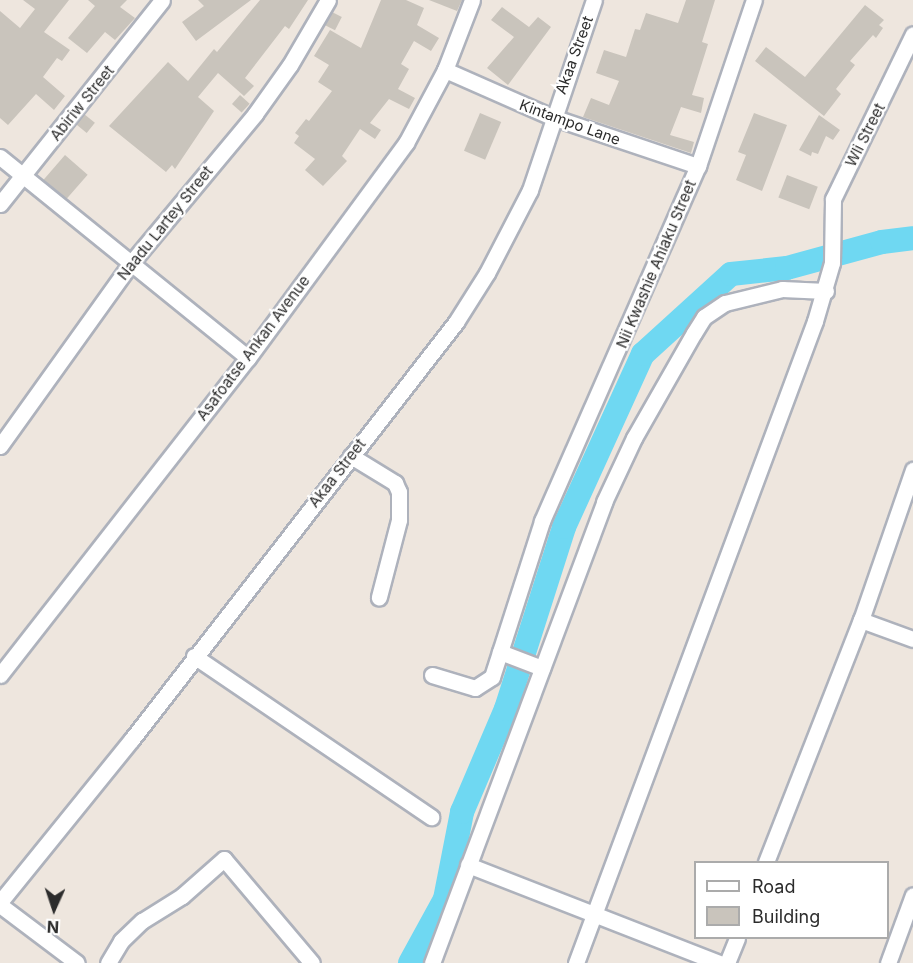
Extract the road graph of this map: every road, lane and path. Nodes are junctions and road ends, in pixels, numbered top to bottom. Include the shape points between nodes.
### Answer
1 (162, 0) edge
2 (328, 0) edge
3 (472, 0) edge
4 (594, 0) edge
5 (754, 0) edge
6 (913, 34) edge
7 (445, 70) junction
8 (552, 117) junction
9 (0, 157) edge
10 (698, 166) junction
11 (24, 176) junction
12 (0, 204) edge
13 (131, 263) junction
14 (826, 291) junction
15 (248, 358) junction
16 (0, 446) edge
17 (351, 456) junction
18 (913, 470) edge
19 (379, 597) dead end
20 (861, 620) junction
21 (913, 639) edge
22 (506, 654) junction
23 (194, 656) junction
24 (537, 666) junction
25 (0, 675) edge
26 (432, 675) dead end
27 (431, 817) dead end
28 (766, 861) edge
29 (468, 865) junction
30 (913, 895) edge
31 (0, 904) edge
32 (593, 915) junction
33 (737, 939) edge
34 (77, 963) edge
35 (108, 963) edge
36 (312, 963) edge
37 (432, 963) edge
38 (576, 963) edge
39 (719, 963) edge
40 (727, 963) edge
41 (888, 963) edge

1 - 11 street, Abiriw Street
2 - 13 street, Naadu Lartey Street via 290,66 255,114
3 - 7 street, Asafoatse Ankan Avenue
4 - 8 street, Akaa Street
5 - 10 street, Nii Kwashie Ahiaku Street
6 - 14 street, Wli Street via 833,199 832,263
7 - 8 street, Kintampo Lane
7 - 15 street, Asafoatse Ankan Avenue via 406,143
8 - 10 street, Kintampo Lane
8 - 17 street, Akaa Street via 530,190 487,273 456,322
9 - 11 street
10 - 22 street, Nii Kwashie Ahiaku Street via 542,521
11 - 12 street, Abiriw Street
11 - 13 street
13 - 15 street
13 - 16 street, Naadu Lartey Street
14 - 24 street via 782,290 725,303 704,317 634,438
14 - 32 street, Wli Street
15 - 25 street, Asafoatse Ankan Avenue
17 - 19 street via 395,483 399,492 399,519
17 - 23 street, Akaa Street
18 - 20 street
20 - 21 street
20 - 28 street
22 - 24 street
22 - 26 street, Nii Kwashie Ahiaku Street via 486,684 475,688
23 - 27 street
23 - 31 street, Akaa Street
24 - 29 street
29 - 32 street
29 - 37 street
30 - 41 street
31 - 34 street
32 - 38 street, Wli Street
32 - 39 street
33 - 40 street
35 - 36 street via 142,921 182,896 224,859

